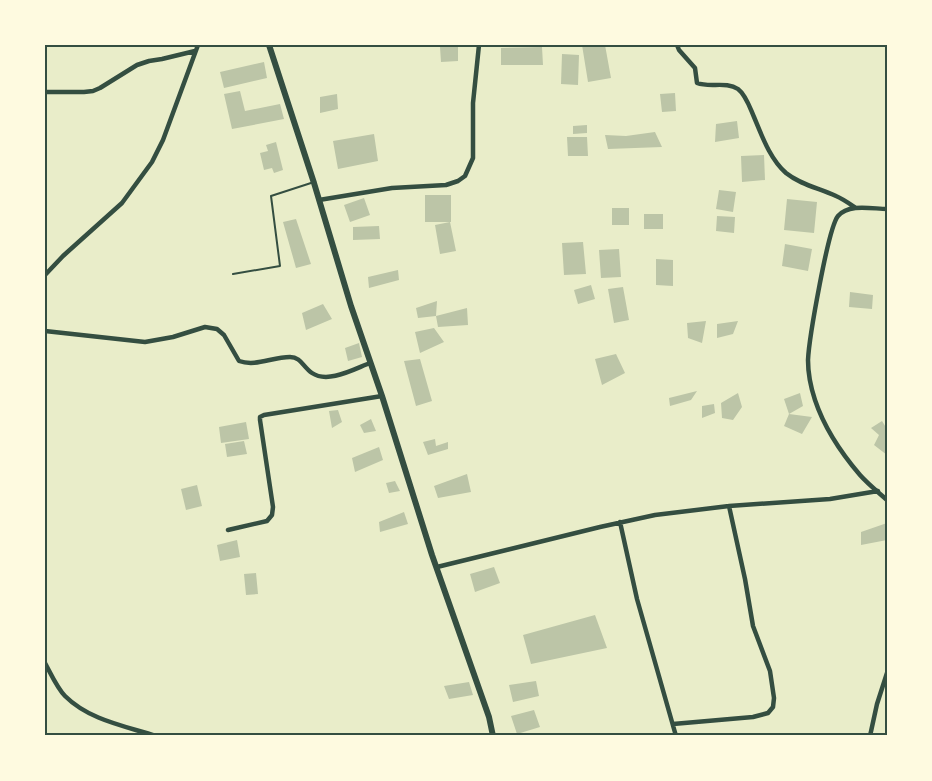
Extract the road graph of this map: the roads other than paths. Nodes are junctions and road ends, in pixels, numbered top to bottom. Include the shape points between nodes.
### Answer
1 (198, 45) edge
2 (270, 45) edge
3 (479, 45) edge
4 (677, 45) edge
5 (196, 51) junction
6 (45, 92) edge
7 (314, 183) junction
8 (319, 200) junction
9 (856, 208) junction
10 (887, 209) edge
11 (233, 273) dead end
12 (45, 275) edge
13 (45, 331) edge
14 (370, 363) junction
15 (382, 396) junction
16 (878, 491) junction
17 (887, 500) edge
18 (729, 506) junction
19 (620, 522) junction
20 (228, 530) dead end
21 (436, 567) junction
22 (45, 663) edge
23 (887, 673) edge
24 (674, 724) junction
25 (156, 736) edge
26 (493, 736) edge
27 (676, 736) edge
28 (870, 736) edge

1 - 5 street
2 - 7 street
3 - 8 street via 473,158 465,176 446,185 392,188
4 - 9 street via 695,68 697,83 739,90 784,171
5 - 6 street via 137,65 93,91
5 - 12 street via 152,162 122,203
7 - 8 street
7 - 11 lane via 271,196 280,266
8 - 14 street
9 - 10 street
9 - 16 street via 846,210 834,223 808,360 819,412 844,454
13 - 14 street via 145,342 205,327 224,335 239,361 246,363 294,357 311,372 328,376
14 - 15 street
15 - 20 street via 261,417 273,515 267,521
15 - 21 street
16 - 17 street
16 - 18 street via 830,499
18 - 19 street
18 - 24 street via 753,626 770,671 773,707 768,713 753,717
19 - 21 street
19 - 24 street via 637,599
21 - 26 street
22 - 25 street via 63,694 78,707 95,717
23 - 28 street
24 - 27 street

